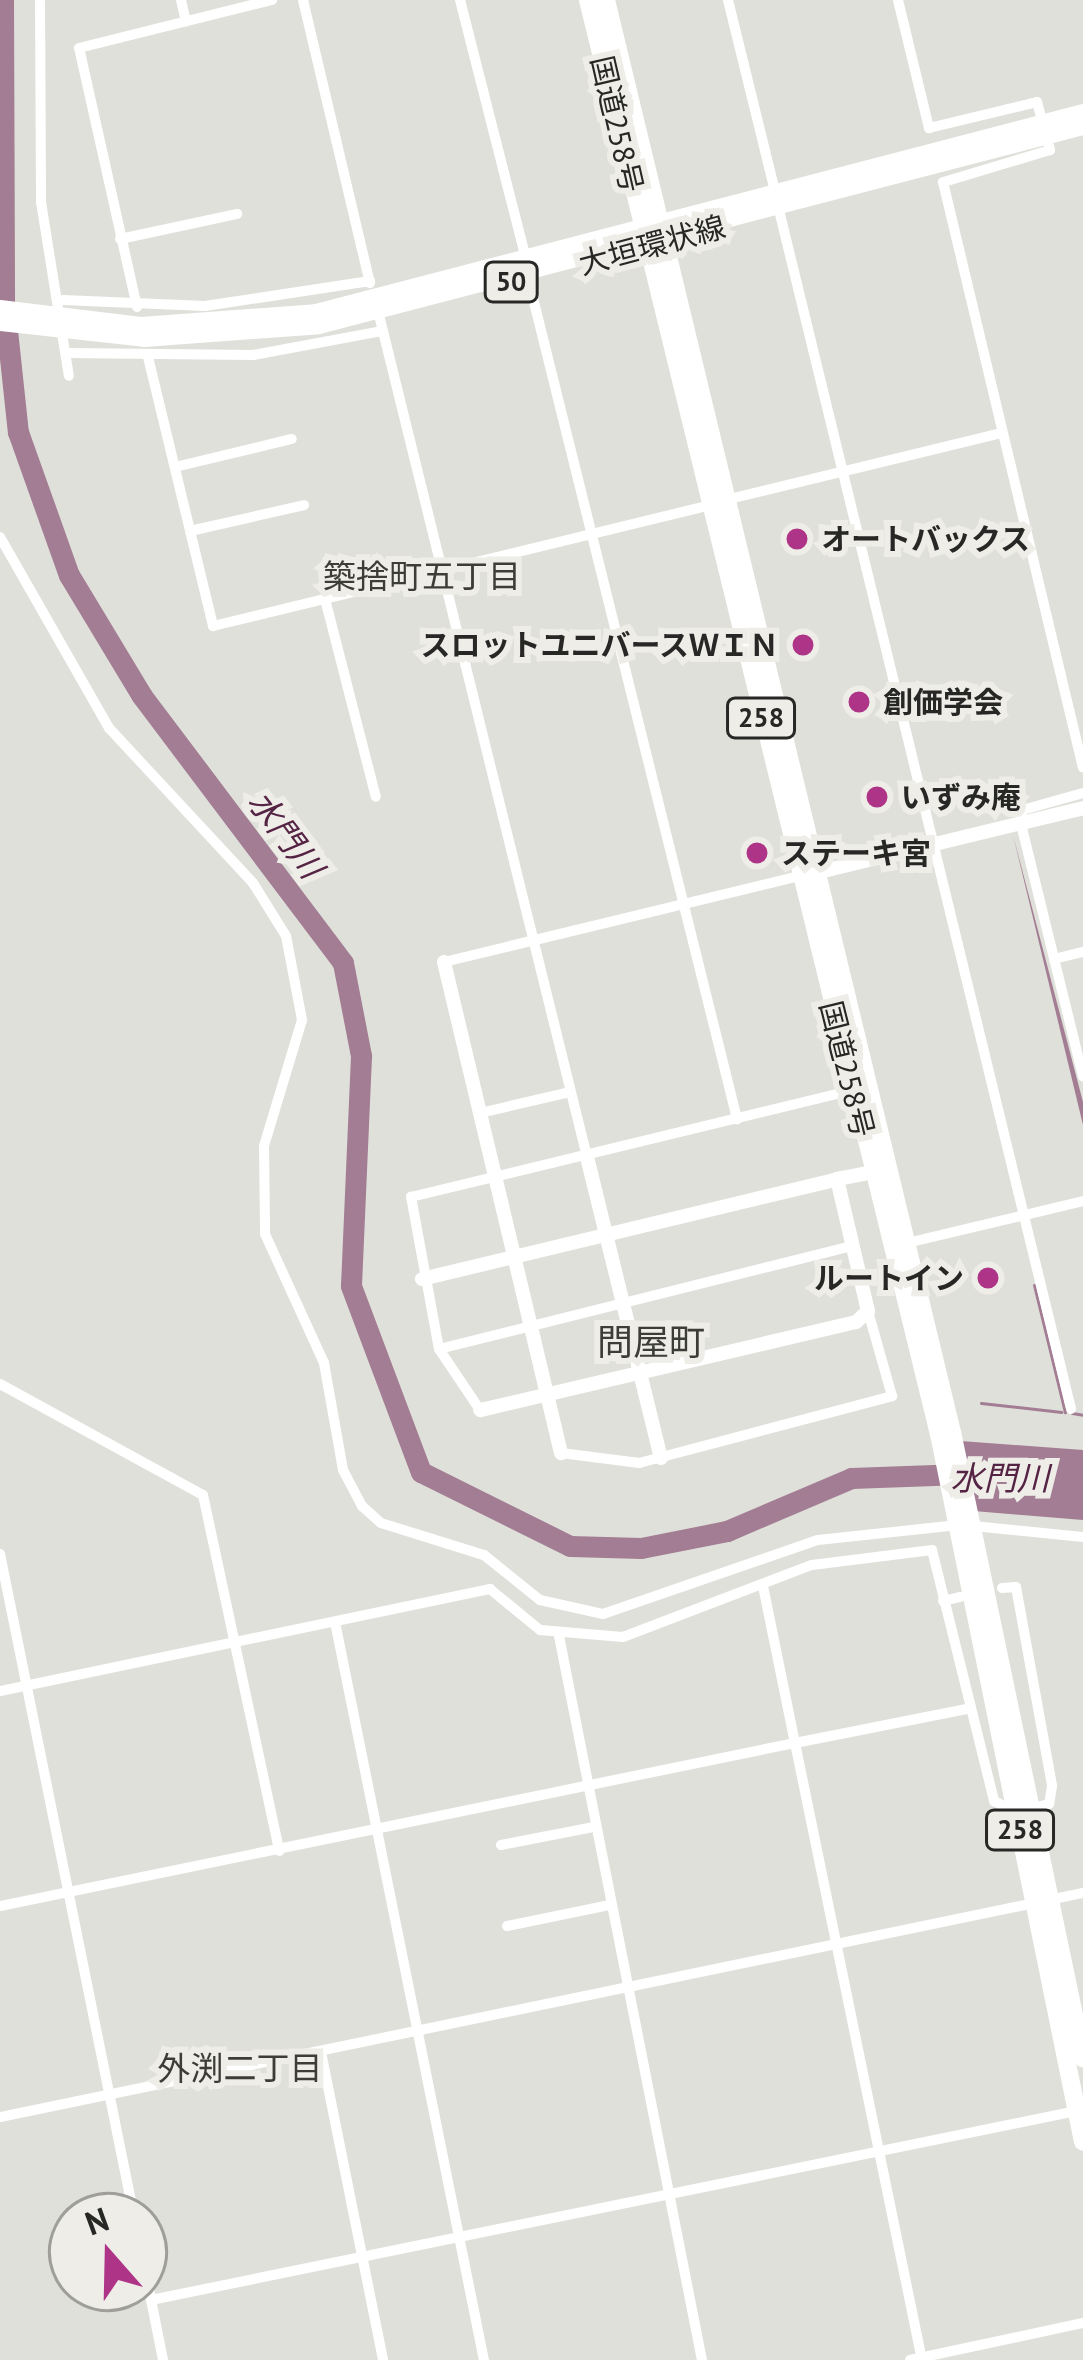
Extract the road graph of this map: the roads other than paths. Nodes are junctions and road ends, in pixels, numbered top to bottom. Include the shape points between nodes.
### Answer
1 (40, 0) edge
2 (181, 0) edge
3 (272, 0) edge
4 (303, 0) edge
5 (460, 0) edge
6 (588, 0) edge
7 (606, 0) edge
8 (728, 0) edge
9 (898, 0) edge
10 (186, 21) junction
11 (1083, 112) edge
12 (1083, 127) edge
13 (910, 161) junction
14 (777, 201) junction
15 (237, 214) dead end
16 (641, 228) junction
17 (665, 233) junction
18 (120, 239) junction
19 (646, 248) junction
20 (526, 258) junction
21 (528, 278) junction
22 (374, 297) junction
23 (63, 300) junction
24 (137, 307) junction
25 (0, 308) edge
26 (0, 323) edge
27 (100, 329) junction
28 (383, 331) junction
29 (67, 353) junction
30 (148, 357) junction
31 (69, 376) dead end
32 (1002, 434) junction
33 (292, 439) dead end
34 (175, 467) junction
35 (842, 472) junction
36 (718, 502) junction
37 (304, 505) dead end
38 (190, 531) junction
39 (591, 534) junction
40 (0, 537) edge
41 (442, 570) junction
42 (325, 599) junction
43 (1083, 768) edge
44 (1083, 793) edge
45 (376, 796) dead end
46 (1083, 808) edge
47 (1022, 824) junction
48 (932, 844) junction
49 (810, 874) junction
50 (682, 905) junction
51 (531, 941) junction
52 (1083, 952) edge
53 (1054, 959) junction
54 (444, 962) joint
55 (1083, 1076) edge
56 (853, 1090) junction
57 (570, 1092) junction
58 (480, 1113) junction
59 (736, 1119) junction
60 (586, 1157) junction
61 (881, 1171) junction
62 (495, 1177) junction
63 (837, 1180) junction
64 (1083, 1201) edge
65 (1025, 1216) junction
66 (606, 1238) junction
67 (907, 1243) junction
68 (852, 1246) junction
69 (514, 1257) junction
70 (422, 1279) junction
71 (622, 1302) junction
72 (868, 1311) junction
73 (531, 1324) junction
74 (439, 1349) junction
75 (640, 1373) junction
76 (0, 1384) edge
77 (548, 1395) junction
78 (1071, 1409) dead end
79 (480, 1410) joint
80 (945, 1433) junction
81 (561, 1454) joint
82 (661, 1458) junction
83 (964, 1521) junction
84 (1083, 1537) edge
85 (0, 1554) edge
86 (763, 1586) junction
87 (1001, 1588) dead end
88 (961, 1597) dead end
89 (943, 1601) junction
90 (335, 1622) junction
91 (559, 1636) junction
92 (238, 1640) junction
93 (26, 1686) junction
94 (0, 1691) edge
95 (967, 1708) junction
96 (795, 1743) junction
97 (583, 1784) junction
98 (1025, 1810) junction
99 (594, 1827) junction
100 (376, 1831) junction
101 (501, 1845) dead end
102 (279, 1851) junction
103 (69, 1892) junction
104 (1083, 1893) edge
105 (1044, 1901) junction
106 (608, 1905) junction
107 (0, 1906) edge
108 (507, 1926) dead end
109 (836, 1947) junction
110 (627, 1989) junction
111 (416, 2032) junction
112 (321, 2052) junction
113 (1083, 2058) edge
114 (110, 2095) junction
115 (1077, 2111) junction
116 (0, 2116) edge
117 (1083, 2142) edge
118 (878, 2152) junction
119 (129, 2192) edge
120 (669, 2195) junction
121 (458, 2236) junction
122 (361, 2256) junction
123 (168, 2296) edge
124 (153, 2312) edge
125 (1083, 2324) edge
126 (918, 2359) edge
127 (163, 2360) edge
128 (383, 2360) edge
129 (484, 2360) edge
130 (702, 2360) edge

1 - 23 street via 41,202
2 - 10 street
3 - 10 street
4 - 22 street
5 - 20 street
6 - 16 highway, 国道258号 / 258
7 - 17 highway, 国道258号 / 258
8 - 14 street
9 - 32 street via 928,128 1037,102 1050,151 943,182
10 - 18 street via 76,56
11 - 13 main road, 大垣環状線 / 50
12 - 13 main road, 大垣環状線 / 50
13 - 14 main road, 大垣環状線 / 50
14 - 17 main road, 大垣環状線 / 50
14 - 35 street
15 - 18 street
16 - 17 main road, 大垣環状線 / 50
16 - 19 highway, 国道258号 / 258
16 - 20 main road, 大垣環状線 / 50
17 - 19 main road, 大垣環状線 / 50
17 - 36 highway, 国道258号 / 258
18 - 24 street
19 - 21 main road, 大垣環状線 / 50
19 - 36 highway, 国道258号 / 258
20 - 22 main road, 大垣環状線 / 50
21 - 22 main road, 大垣環状線 / 50
21 - 39 street
22 - 24 street
22 - 27 main road, 大垣環状線 / 50 via 231,338
22 - 28 street
23 - 24 street
23 - 29 street
25 - 27 main road, 大垣環状線 / 50
26 - 27 main road, 大垣環状線 / 50
28 - 30 street via 253,355
28 - 41 street
29 - 30 street
29 - 31 street
30 - 34 street
32 - 35 street
32 - 43 street
33 - 34 street
34 - 38 street
35 - 36 street
35 - 48 street
36 - 39 street
36 - 49 highway, 国道258号 / 258
37 - 38 street
38 - 42 street via 213,626
39 - 41 street
39 - 50 street
40 - 83 street via 109,728 253,883 286,936 302,1020 264,1146 265,1234 319,1350 344,1470 362,1506 381,1523 484,1555 540,1600 603,1614 818,1540
41 - 42 street
41 - 51 street
42 - 45 street
44 - 47 street via 1022,811
46 - 47 street
47 - 48 street
47 - 53 street
48 - 49 street
48 - 65 street
49 - 50 street
49 - 56 highway, 国道258号 / 258
49 - 61 highway, 国道258号 / 258
50 - 51 street
50 - 59 street
51 - 54 street
51 - 57 street
52 - 53 street
53 - 55 street
54 - 58 street
56 - 59 street
56 - 61 highway, 国道258号 / 258
57 - 58 street
57 - 60 street
58 - 62 street
59 - 60 street
60 - 62 street
60 - 66 street
61 - 63 street
61 - 67 highway, 国道258号 / 258
61 - 80 highway, 国道258号 / 258
62 - 69 street
62 - 70 street via 411,1197
63 - 66 street
63 - 68 street
64 - 65 street
65 - 67 street
65 - 78 street
66 - 69 street
66 - 71 street
67 - 80 highway, 国道258号 / 258
68 - 71 street
68 - 72 street
69 - 70 street
69 - 73 street
70 - 74 street
71 - 73 street
71 - 75 street
72 - 75 street
72 - 82 street via 892,1396
73 - 74 street
73 - 77 street
74 - 79 street
75 - 77 street
75 - 82 street
76 - 92 street via 202,1495
77 - 79 street
77 - 81 street
80 - 83 highway, 国道258号 / 258
81 - 82 street
83 - 84 street
83 - 98 highway, 国道258号 / 258
85 - 93 street
86 - 89 street via 853,1554 932,1550
86 - 91 street via 623,1637
86 - 96 street
87 - 98 street via 1016,1587 1052,1786 1049,1804
88 - 89 street
89 - 95 street
90 - 91 street via 490,1589
90 - 92 street
90 - 100 street
91 - 97 street
92 - 93 street
92 - 102 street
93 - 94 street
93 - 103 street
95 - 96 street
95 - 98 street via 994,1801
96 - 97 street
96 - 109 street
97 - 99 street
97 - 100 street
98 - 105 highway, 国道258号 / 258
99 - 101 street
99 - 106 street
100 - 102 street
100 - 111 street
102 - 103 street
103 - 107 street
103 - 114 street
104 - 105 street
105 - 109 street
105 - 113 highway, 国道258号 / 258
105 - 115 highway, 国道258号 / 258
106 - 108 street
106 - 110 street
109 - 110 street
109 - 118 street
110 - 111 street
110 - 120 street
111 - 112 street
111 - 121 street
112 - 114 street
112 - 122 street
114 - 116 street
114 - 119 street
115 - 117 highway, 国道258号 / 258
115 - 118 street
118 - 120 street
118 - 126 street
120 - 121 street
120 - 130 street
121 - 122 street
121 - 129 street
122 - 123 street
122 - 128 street
124 - 127 street
125 - 126 street

